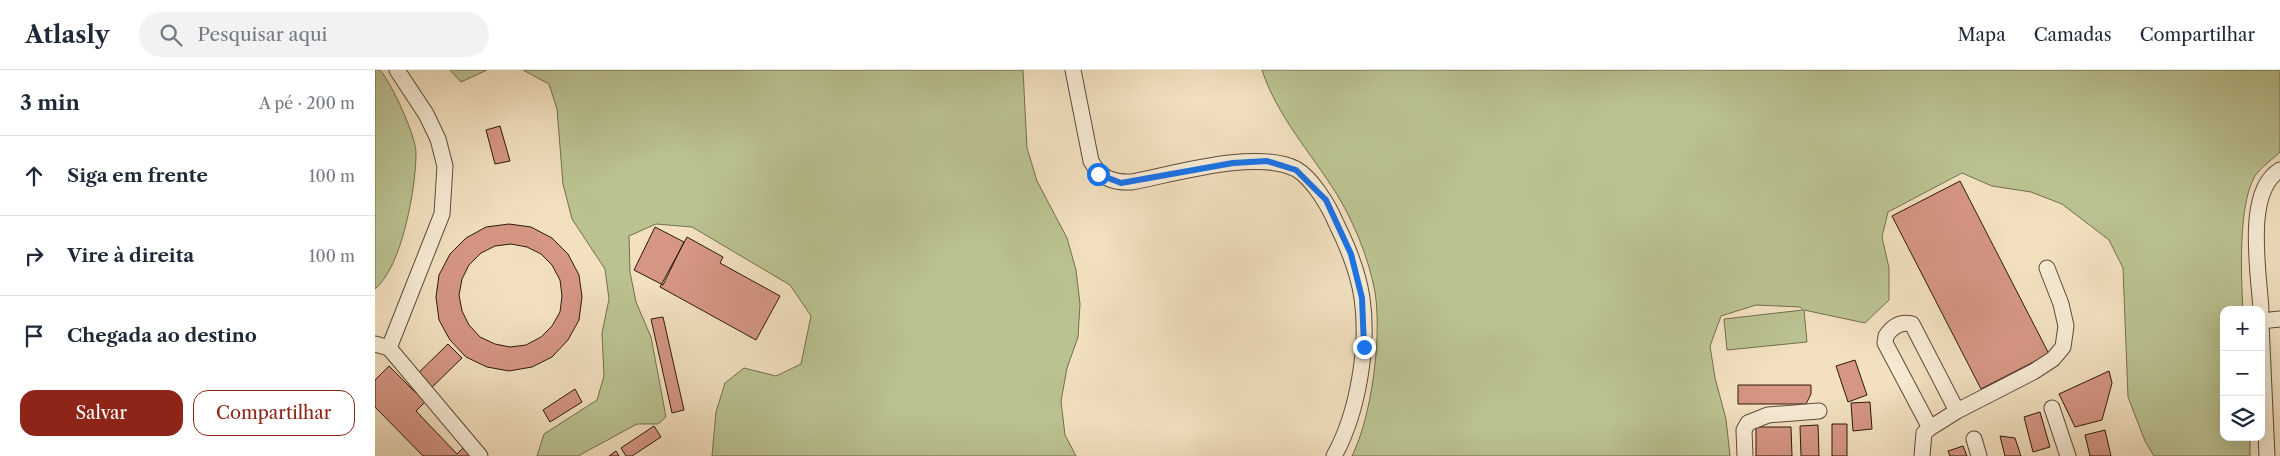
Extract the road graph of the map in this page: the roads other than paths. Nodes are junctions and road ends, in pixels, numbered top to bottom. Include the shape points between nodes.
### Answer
1 (397, 70) edge
2 (1073, 70) edge
3 (2280, 170) edge
4 (2047, 268) dead end
5 (2261, 306) edge
6 (2280, 319) edge
7 (2265, 321) edge
8 (382, 346) edge
9 (2262, 351) edge
10 (2052, 408) dead end
11 (1957, 410) junction
12 (1819, 411) dead end
13 (1930, 428) junction
14 (1974, 439) dead end
15 (480, 456) edge
16 (1334, 456) edge
17 (1745, 456) edge
18 (1922, 456) edge
19 (1979, 456) edge
20 (2068, 456) edge
21 (2267, 456) edge

1 - 8 street via 438,139 445,174 442,214
2 - 16 street via 1091,161 1098,174 1105,178 1121,183 1132,182 1233,163 1267,161 1296,170 1326,200 1351,254 1362,298 1364,347 1354,402
3 - 5 street via 2273,174 2263,189 2256,213
4 - 11 street via 2066,326 2063,347 2053,359 2033,372
6 - 7 street
8 - 15 street
9 - 21 street
10 - 20 street
11 - 13 street
11 - 13 street via 1912,324 1904,322 1897,325 1886,336 1885,343
12 - 17 street via 1769,415 1748,423 1744,430
13 - 18 street via 1924,434
14 - 19 street

